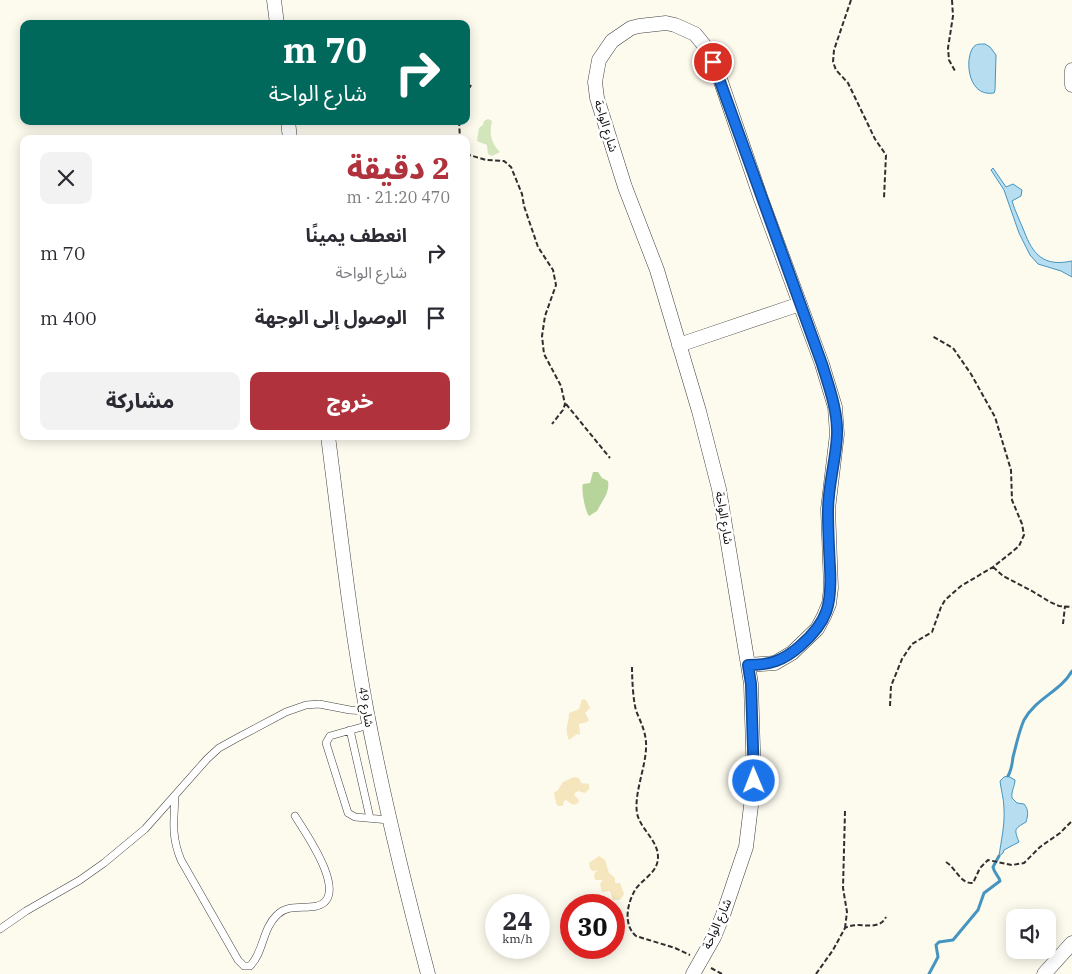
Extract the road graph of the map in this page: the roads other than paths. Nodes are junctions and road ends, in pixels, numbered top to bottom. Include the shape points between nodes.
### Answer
1 (274, 0) edge
2 (276, 20) edge
3 (1072, 70) edge
4 (1072, 85) edge
5 (800, 304) junction
6 (679, 345) junction
7 (328, 440) edge
8 (748, 665) junction
9 (366, 711) junction
10 (369, 725) junction
11 (350, 730) junction
12 (175, 796) junction
13 (296, 816) dead end
14 (370, 818) junction
15 (389, 820) junction
16 (0, 929) edge
17 (1072, 943) edge
18 (428, 974) edge
19 (692, 974) edge
20 (1044, 974) edge

1 - 2 street
3 - 4 street
5 - 6 street
5 - 6 street, شارع الواحة via 708,50 695,34 675,25 666,23 631,28 612,41 599,60 597,98 625,187 657,270
5 - 8 street, شارع الواحة via 835,408 837,434 828,509 829,604 817,628 792,653 775,663
6 - 8 street, شارع الواحة via 719,490
7 - 9 street, شارع 49
8 - 19 street, شارع الواحة via 754,781 746,847 714,937
9 - 10 street, شارع 49
9 - 12 lane via 319,704 286,712 219,748
10 - 11 lane
10 - 15 street, شارع 49
11 - 14 lane
11 - 14 lane via 330,736 326,743 348,813
12 - 13 lane via 173,836 181,860 244,966 250,966 255,960 268,925 278,914 295,907 319,905 329,895 330,883 325,868
12 - 16 lane via 145,829 104,863
14 - 15 lane
15 - 18 street, شارع 49
17 - 20 street

